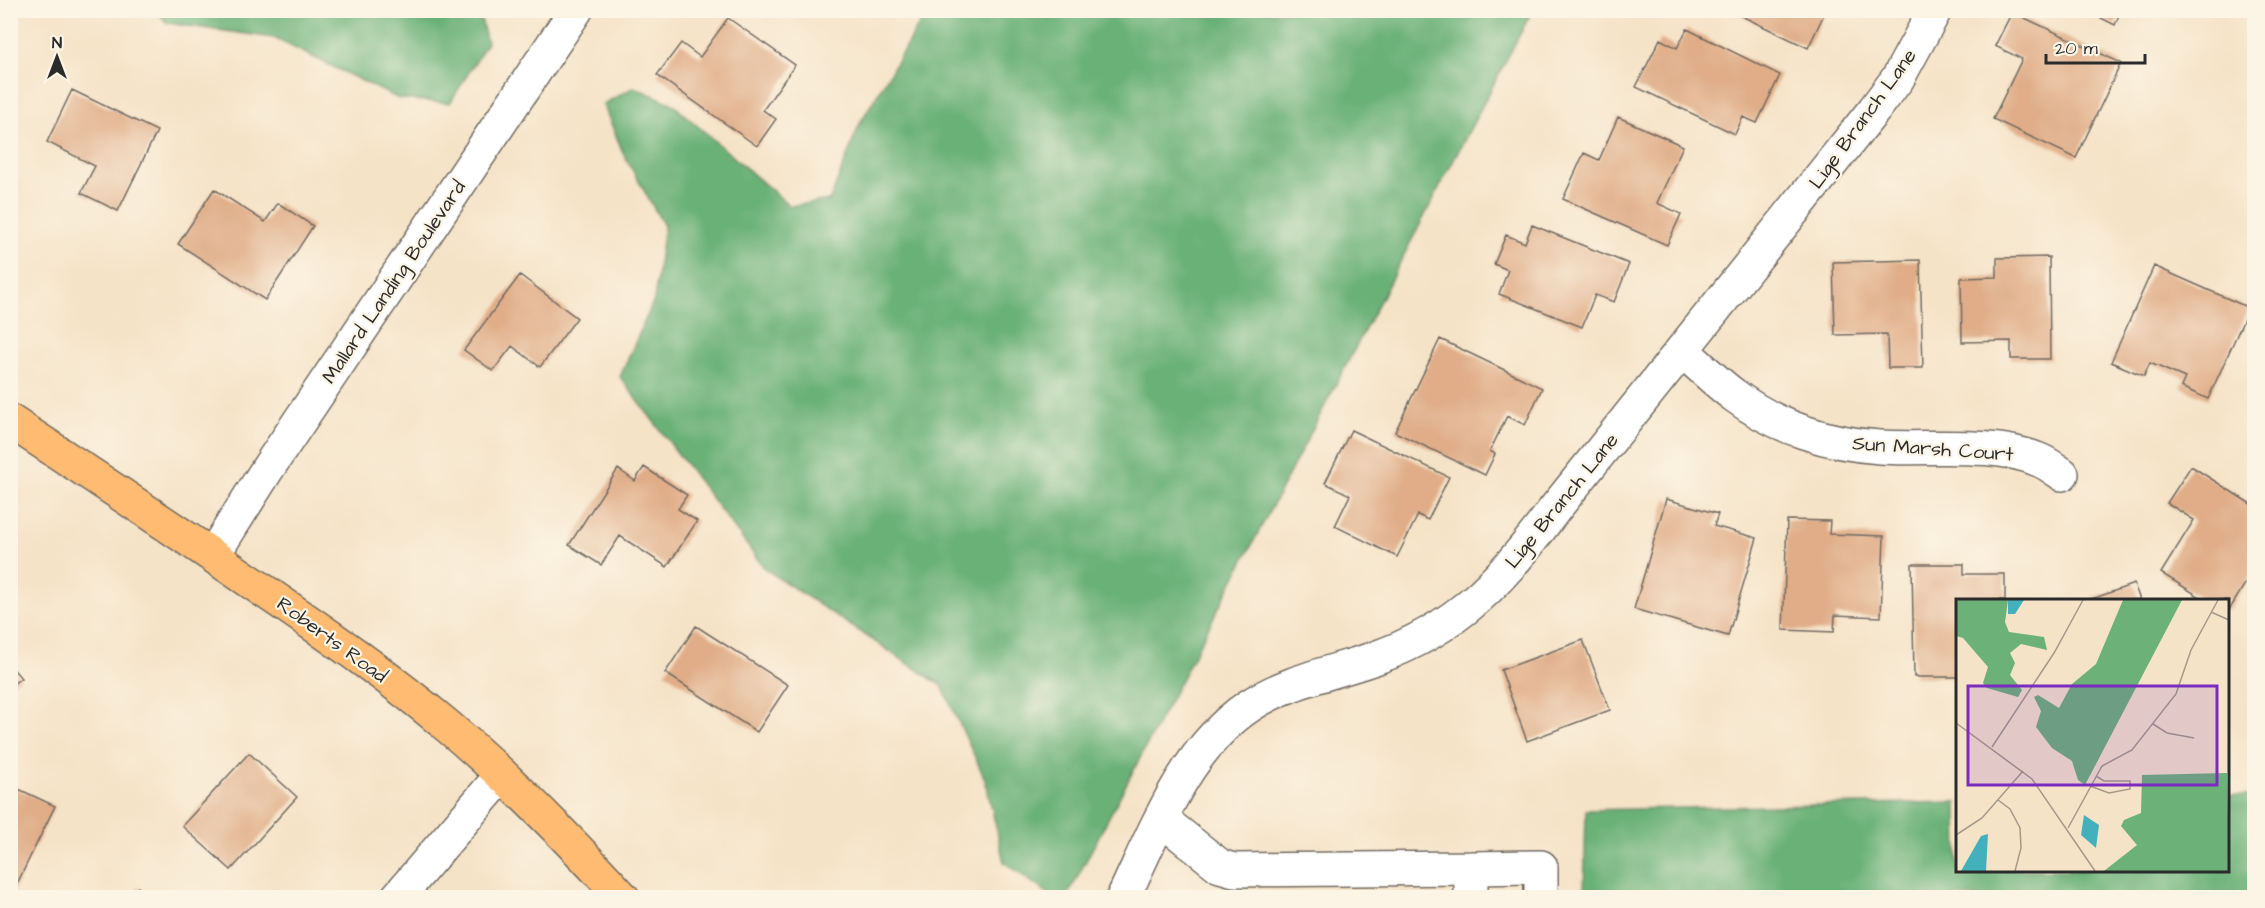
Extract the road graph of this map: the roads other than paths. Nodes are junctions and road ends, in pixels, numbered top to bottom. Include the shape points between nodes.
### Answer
1 (576, 10) edge
2 (1935, 10) edge
3 (1683, 351) junction
4 (10, 421) edge
5 (2062, 474) dead end
6 (213, 555) junction
7 (502, 775) junction
8 (1161, 819) junction
9 (1471, 882) edge
10 (397, 897) edge
11 (623, 897) edge
12 (1123, 897) edge
13 (1541, 897) edge

1 - 6 street, Mallard Landing Boulevard
2 - 3 street, Lige Branch Lane via 1898,78
3 - 5 street, Sun Marsh Court via 1736,397 1770,418 1808,434 1879,447 2009,452 2039,460
3 - 8 street, Lige Branch Lane via 1492,586 1460,614 1420,638 1377,657 1301,680 1248,707 1218,732 1187,772
4 - 6 main road, Roberts Road
6 - 7 main road, Roberts Road via 351,651 445,724
7 - 10 street
7 - 11 main road, Roberts Road
8 - 9 street via 1220,866 1234,870
8 - 12 street, Lige Branch Lane
9 - 13 street via 1540,867

